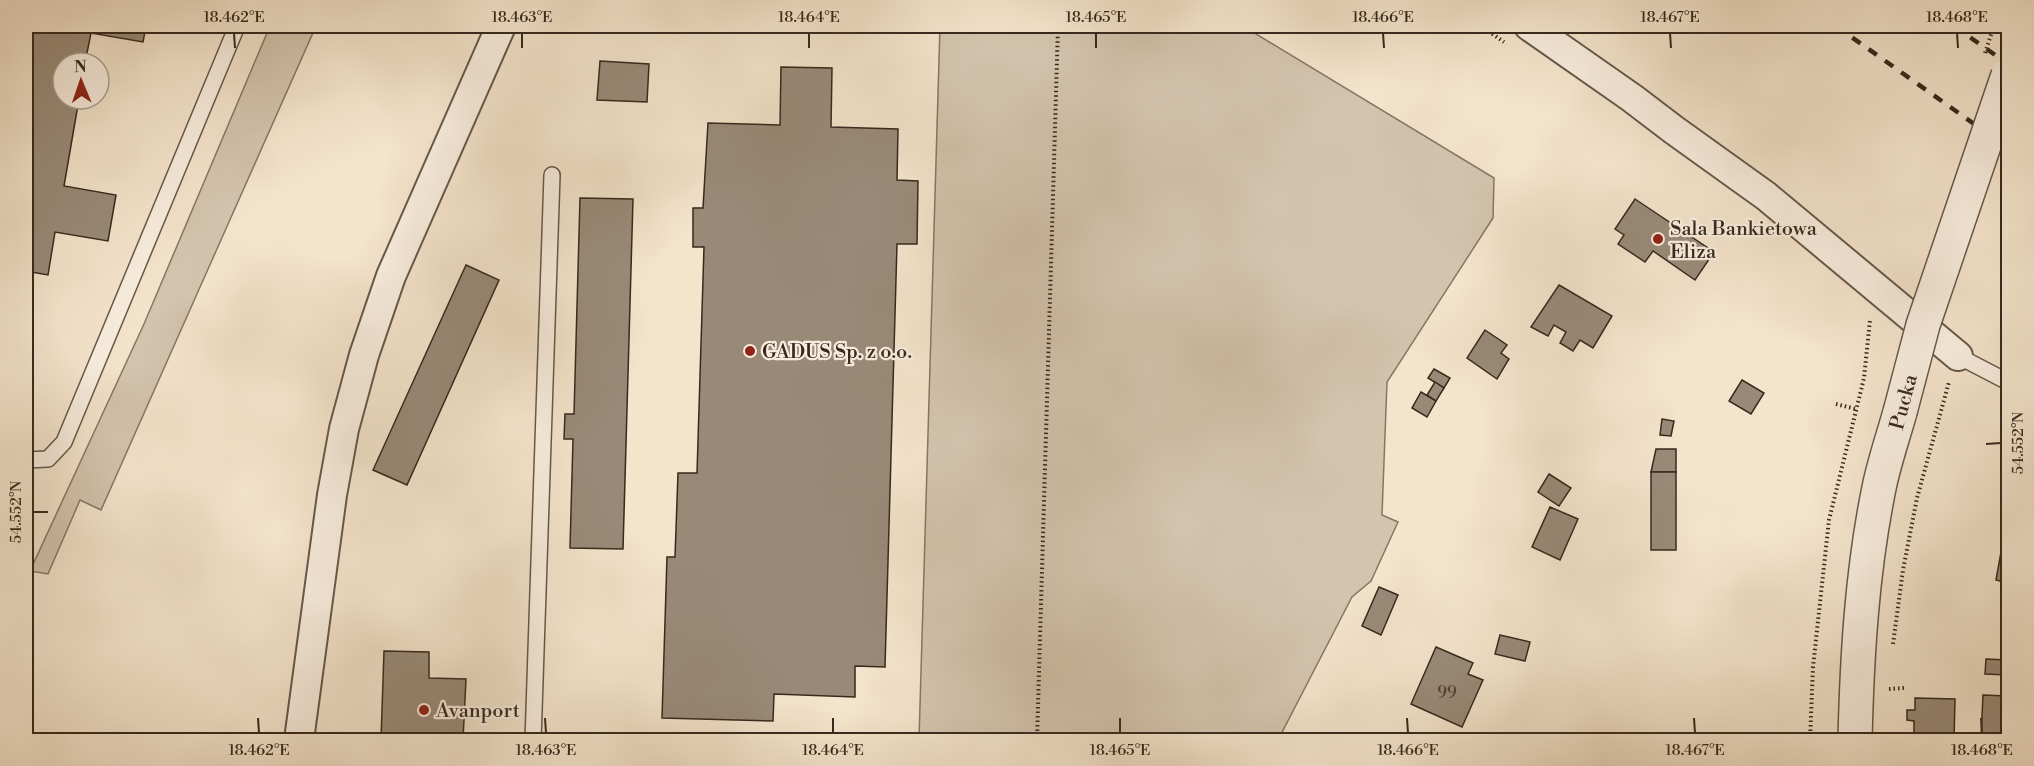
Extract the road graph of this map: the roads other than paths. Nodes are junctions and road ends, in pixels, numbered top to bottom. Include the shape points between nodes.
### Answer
1 (237, 26) edge
2 (501, 26) edge
3 (1529, 26) edge
4 (2008, 75) edge
5 (552, 175) dead end
6 (1958, 356) joint
7 (2008, 382) edge
8 (26, 460) edge
9 (299, 741) edge
10 (533, 741) edge
11 (1855, 741) edge

1 - 8 lane via 64,442 48,459
2 - 9 street via 391,276 364,355 344,429 332,495
3 - 6 street via 1766,196
4 - 11 street, Pucka, bridge via 1923,325 1879,487 1857,652
5 - 10 lane
6 - 7 lane

